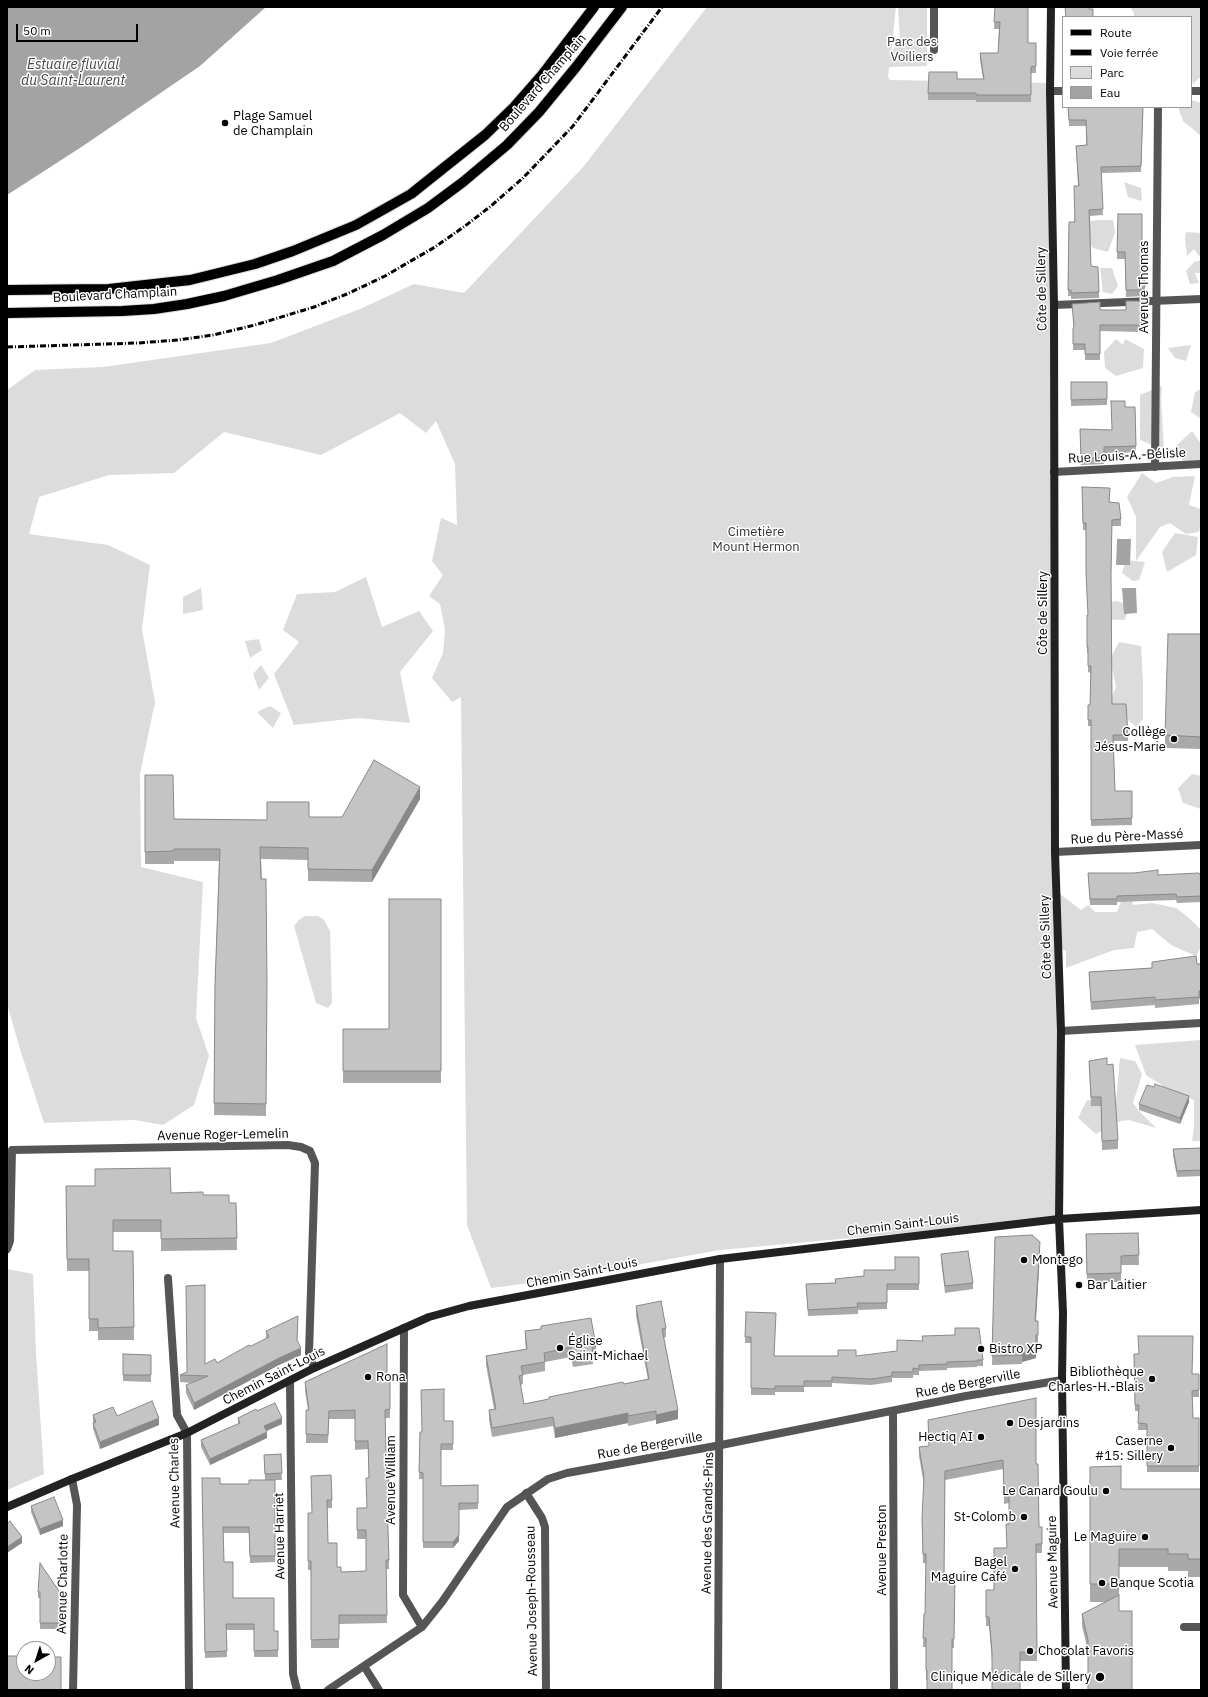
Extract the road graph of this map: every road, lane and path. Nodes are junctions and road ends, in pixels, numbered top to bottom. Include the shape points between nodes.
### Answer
1 (594, 7) edge
2 (622, 7) edge
3 (934, 7) edge
4 (1051, 7) edge
5 (934, 50) dead end
6 (1050, 91) junction
7 (1062, 91) edge
8 (1158, 108) edge
9 (7, 290) edge
10 (1201, 299) edge
11 (1156, 301) junction
12 (1054, 305) junction
13 (7, 314) edge
14 (1201, 464) edge
15 (1155, 467) junction
16 (1054, 472) junction
17 (1201, 845) edge
18 (1055, 852) junction
19 (1201, 1023) edge
20 (1061, 1031) junction
21 (1201, 1210) edge
22 (1058, 1219) junction
23 (7, 1249) edge
24 (720, 1259) junction
25 (168, 1278) dead end
26 (404, 1328) junction
27 (314, 1368) junction
28 (1062, 1380) junction
29 (290, 1381) junction
30 (893, 1411) junction
31 (187, 1433) junction
32 (720, 1445) junction
33 (72, 1479) junction
34 (526, 1493) junction
35 (7, 1507) edge
36 (422, 1627) junction
37 (1184, 1627) dead end
38 (1201, 1627) edge
39 (364, 1666) junction
40 (73, 1690) edge
41 (189, 1690) edge
42 (297, 1690) edge
43 (328, 1690) edge
44 (379, 1690) edge
45 (546, 1690) edge
46 (718, 1690) edge
47 (894, 1690) edge
48 (1066, 1690) edge

1 - 9 main road, Boulevard Champlain via 542,75 485,135 410,194 356,225 255,264 190,280 109,289
2 - 13 main road, Boulevard Champlain via 539,112 507,145 434,204 383,235 333,260 278,280 187,304 122,311
3 - 5 street
4 - 6 street, Côte de Sillery
6 - 7 street
6 - 12 street, Côte de Sillery
8 - 11 street, Avenue Thomas
10 - 11 street
11 - 12 street
11 - 15 street, Avenue Thomas
12 - 16 street, Côte de Sillery
14 - 15 street, Rue Louis-A.-Bélisle
15 - 16 street, Rue Louis-A.-Bélisle
16 - 18 street, Côte de Sillery
17 - 18 street, Rue du Père-Massé
18 - 20 street, Côte de Sillery
19 - 20 street
20 - 22 street, Côte de Sillery
21 - 22 street, Chemin Saint-Louis
22 - 24 street, Chemin Saint-Louis
22 - 28 street, Avenue Maguire via 1063,1286
23 - 27 street, Avenue Roger-Lemelin via 10,1241 12,1150 288,1145 301,1147 310,1151 315,1163 309,1353
24 - 26 street, Chemin Saint-Louis via 469,1306 429,1317
24 - 32 street, Avenue des Grands-Pins
25 - 31 street, Avenue Charles via 177,1414
26 - 27 street, Chemin Saint-Louis
26 - 36 street, Avenue William via 403,1595
27 - 29 street, Chemin Saint-Louis
28 - 30 street, Rue de Bergerville
28 - 48 street, Avenue Maguire
29 - 31 street, Chemin Saint-Louis
29 - 42 street, Avenue Harriet via 293,1674
30 - 32 street, Rue de Bergerville
30 - 47 street, Avenue Preston
31 - 33 street, Chemin Saint-Louis
31 - 41 street, Avenue Charles
32 - 34 street, Rue de Bergerville via 567,1473 548,1479
32 - 46 street, Avenue des Grands-Pins
33 - 35 street, Chemin Saint-Louis
33 - 40 street, Avenue Charlotte via 77,1505
34 - 36 street, Rue de Bergerville via 507,1506 456,1583
34 - 45 street, Avenue Joseph-Rousseau via 545,1527
36 - 39 street, Rue de Bergerville
37 - 38 street
39 - 43 street, Rue de Bergerville
39 - 44 street

